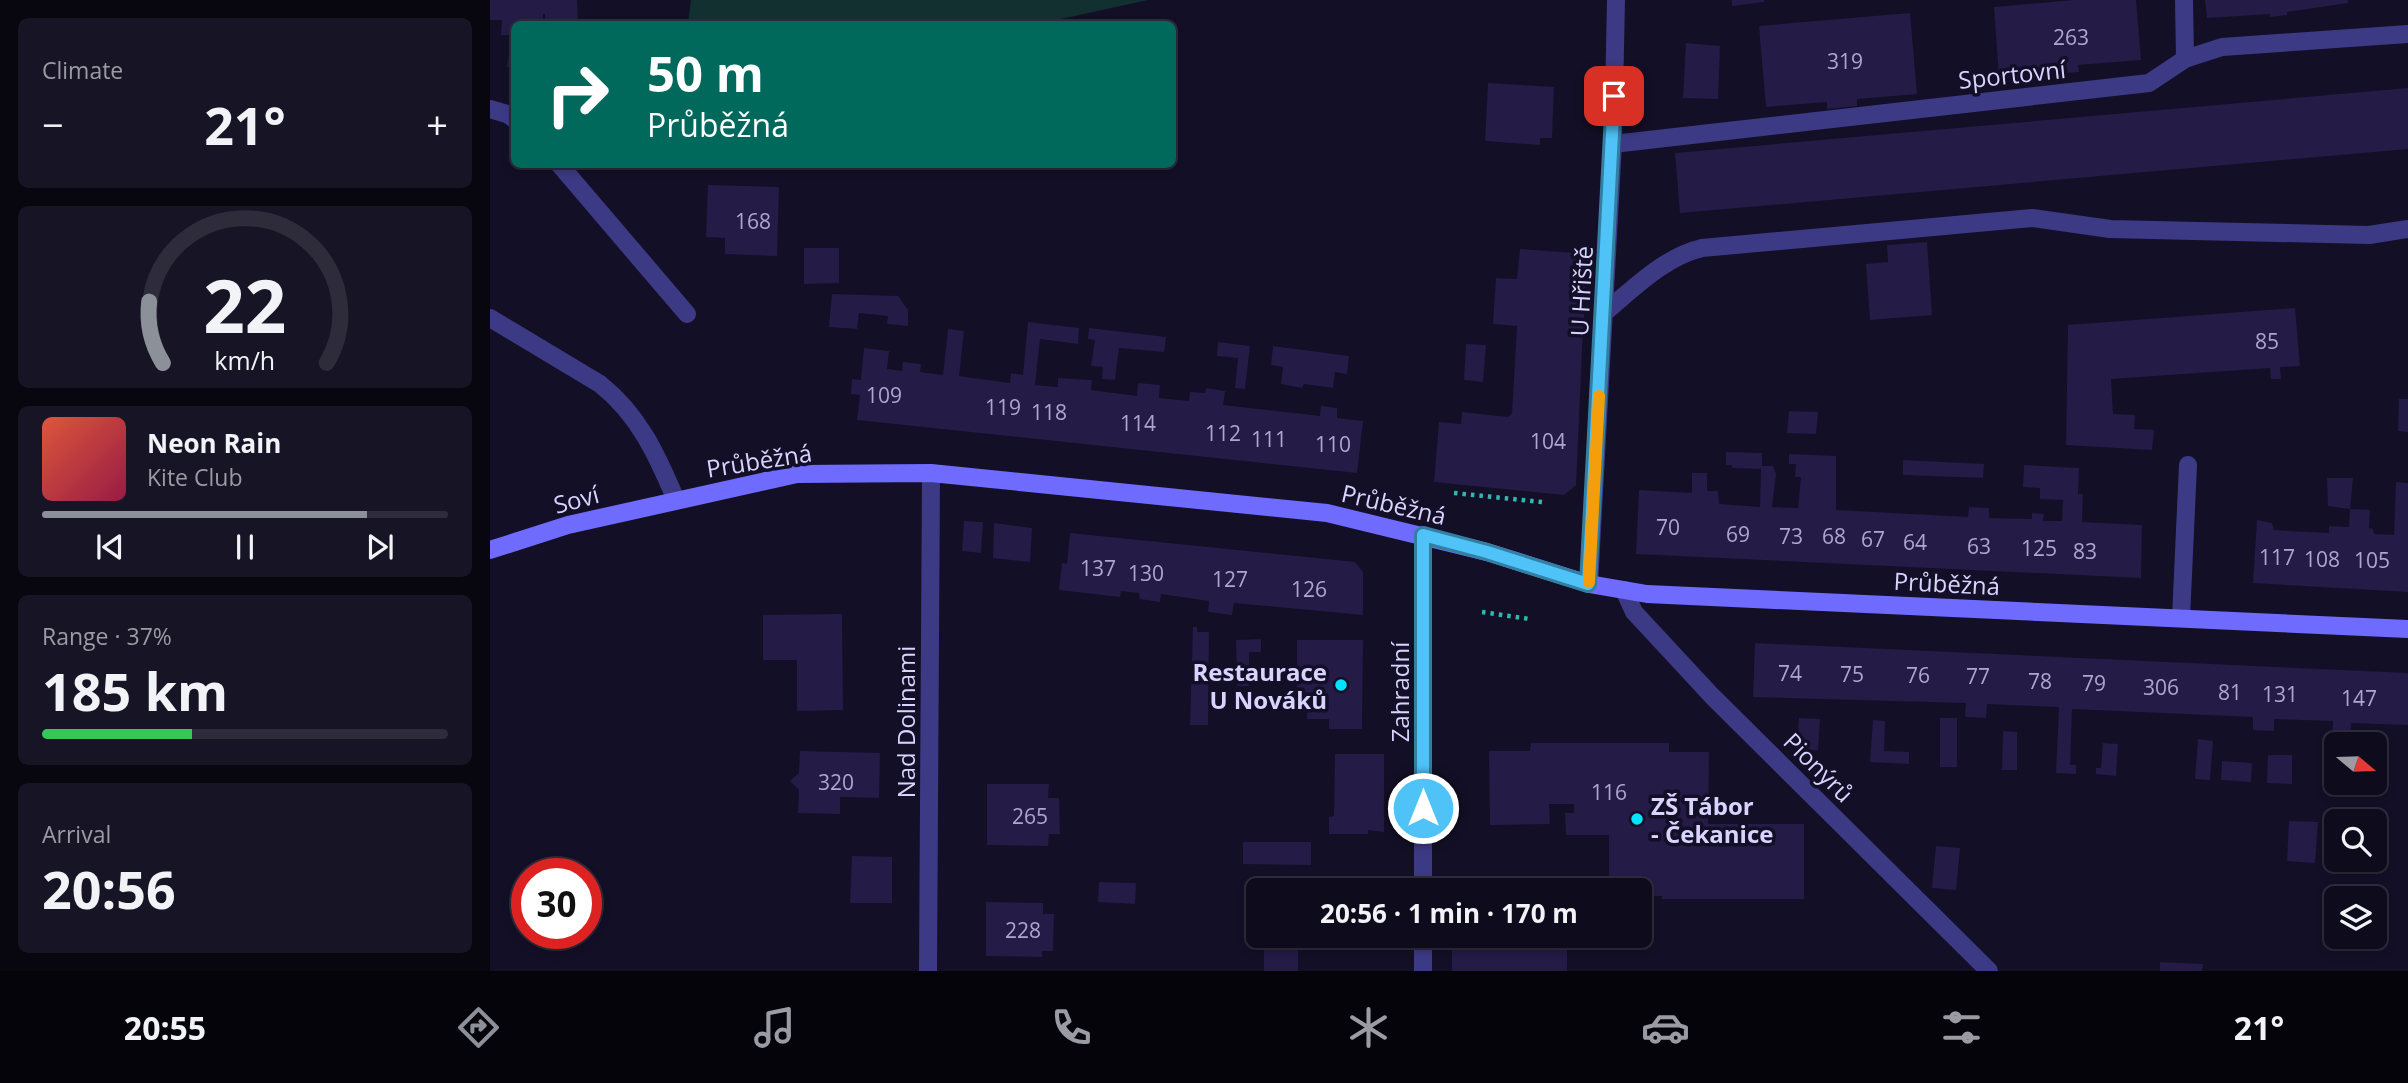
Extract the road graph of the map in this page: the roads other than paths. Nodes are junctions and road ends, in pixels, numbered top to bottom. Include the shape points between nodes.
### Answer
1 (1616, 0) edge
2 (2184, 0) edge
3 (2408, 34) edge
4 (2185, 58) junction
5 (490, 109) edge
6 (511, 116) edge
7 (1613, 144) junction
8 (562, 168) edge
9 (2408, 229) edge
10 (1604, 313) junction
11 (687, 314) dead end
12 (490, 318) edge
13 (2188, 465) dead end
14 (931, 473) junction
15 (676, 500) junction
16 (1423, 535) junction
17 (490, 550) edge
18 (1588, 584) junction
19 (1624, 590) junction
20 (2181, 618) junction
21 (2408, 629) edge
22 (1423, 878) edge
23 (1423, 948) edge
24 (929, 971) edge
25 (1423, 971) edge
26 (1989, 971) edge

1 - 7 street, U Hřiště
2 - 4 street
3 - 4 street, Sportovní via 2222,47
4 - 7 street, Sportovní via 2150,83
5 - 6 street
7 - 10 street, U Hřiště
8 - 11 street
9 - 10 street via 2369,235 2110,229 2032,218 1702,248 1672,260
10 - 18 street, U Hřiště
12 - 15 street, Průběžná via 617,397 649,439
13 - 20 street
14 - 15 main road, Průběžná via 797,474
14 - 16 main road, Průběžná via 1327,513
14 - 24 street, Nad Dolinami
15 - 17 main road, Soví via 568,525
16 - 18 main road, Průběžná
16 - 22 street, Zahradní
18 - 19 main road, Průběžná
19 - 20 main road, Průběžná
19 - 26 street, Pionýrů via 1634,612 1712,696
20 - 21 main road, Průběžná
23 - 25 street

